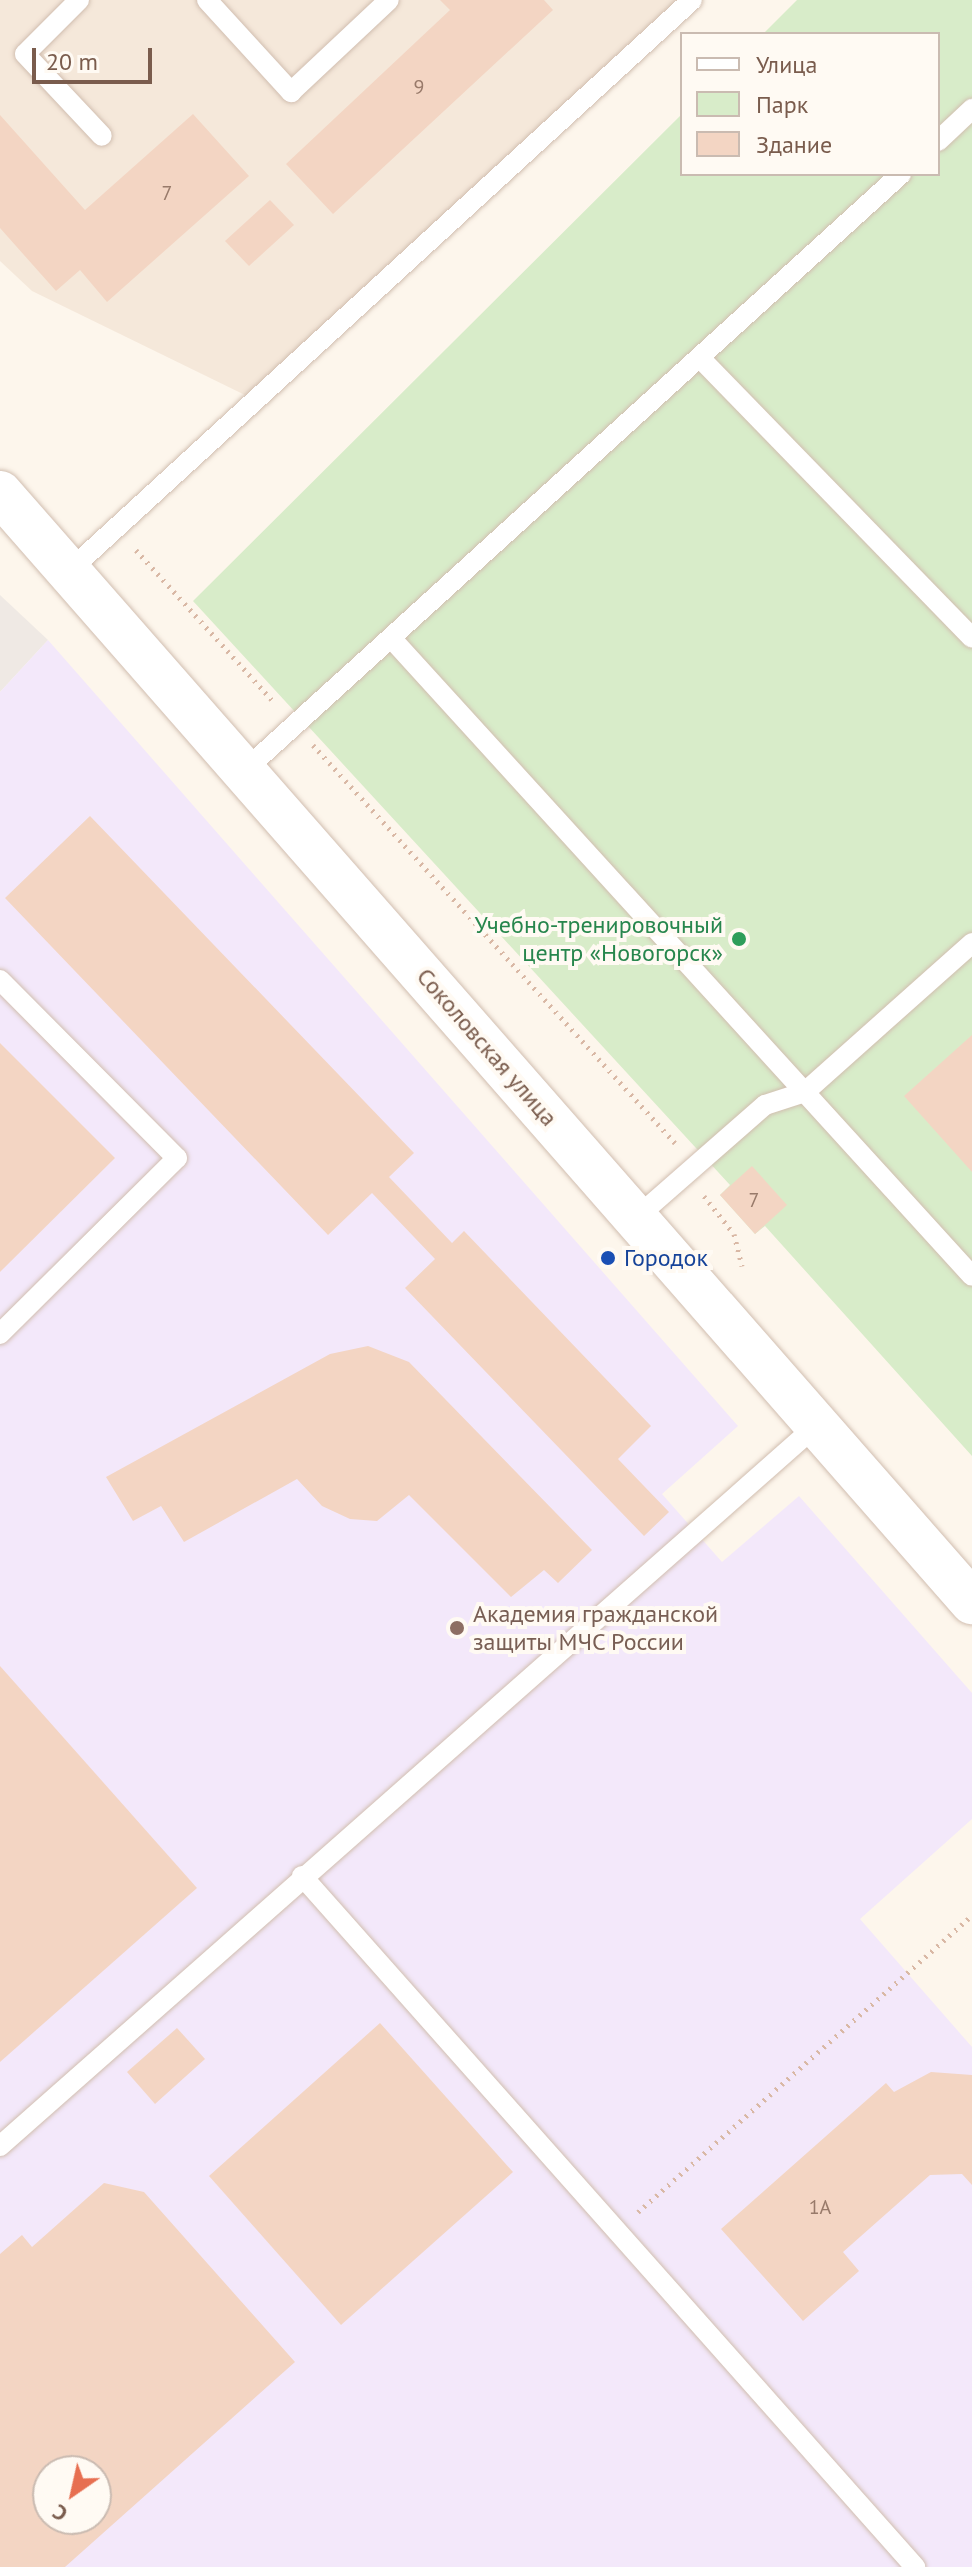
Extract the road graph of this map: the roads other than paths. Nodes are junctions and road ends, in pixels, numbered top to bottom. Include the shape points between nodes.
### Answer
1 (79, 0) edge
2 (207, 0) edge
3 (389, 0) edge
4 (692, 0) edge
5 (972, 109) edge
6 (102, 136) dead end
7 (940, 139) edge
8 (899, 176) edge
9 (700, 358) junction
10 (0, 493) edge
11 (69, 571) junction
12 (972, 638) edge
13 (392, 639) junction
14 (244, 771) junction
15 (972, 943) edge
16 (0, 980) edge
17 (805, 1092) junction
18 (637, 1217) junction
19 (972, 1276) edge
20 (0, 1334) edge
21 (818, 1424) junction
22 (972, 1602) edge
23 (302, 1876) junction
24 (0, 2146) edge
25 (915, 2567) edge

1 - 6 lane via 25,54
2 - 3 lane via 291,92
4 - 11 lane via 119,532
5 - 7 lane
8 - 9 lane
9 - 12 lane
9 - 13 lane
10 - 11 street, Соколовская улица
11 - 14 street, Соколовская улица
13 - 14 lane
13 - 17 lane
14 - 18 street, Соколовская улица
15 - 17 lane
16 - 20 lane via 177,1158
17 - 18 lane via 765,1105
17 - 19 lane
18 - 21 street, Соколовская улица
21 - 22 street, Соколовская улица
21 - 23 lane
23 - 24 lane
23 - 25 lane

